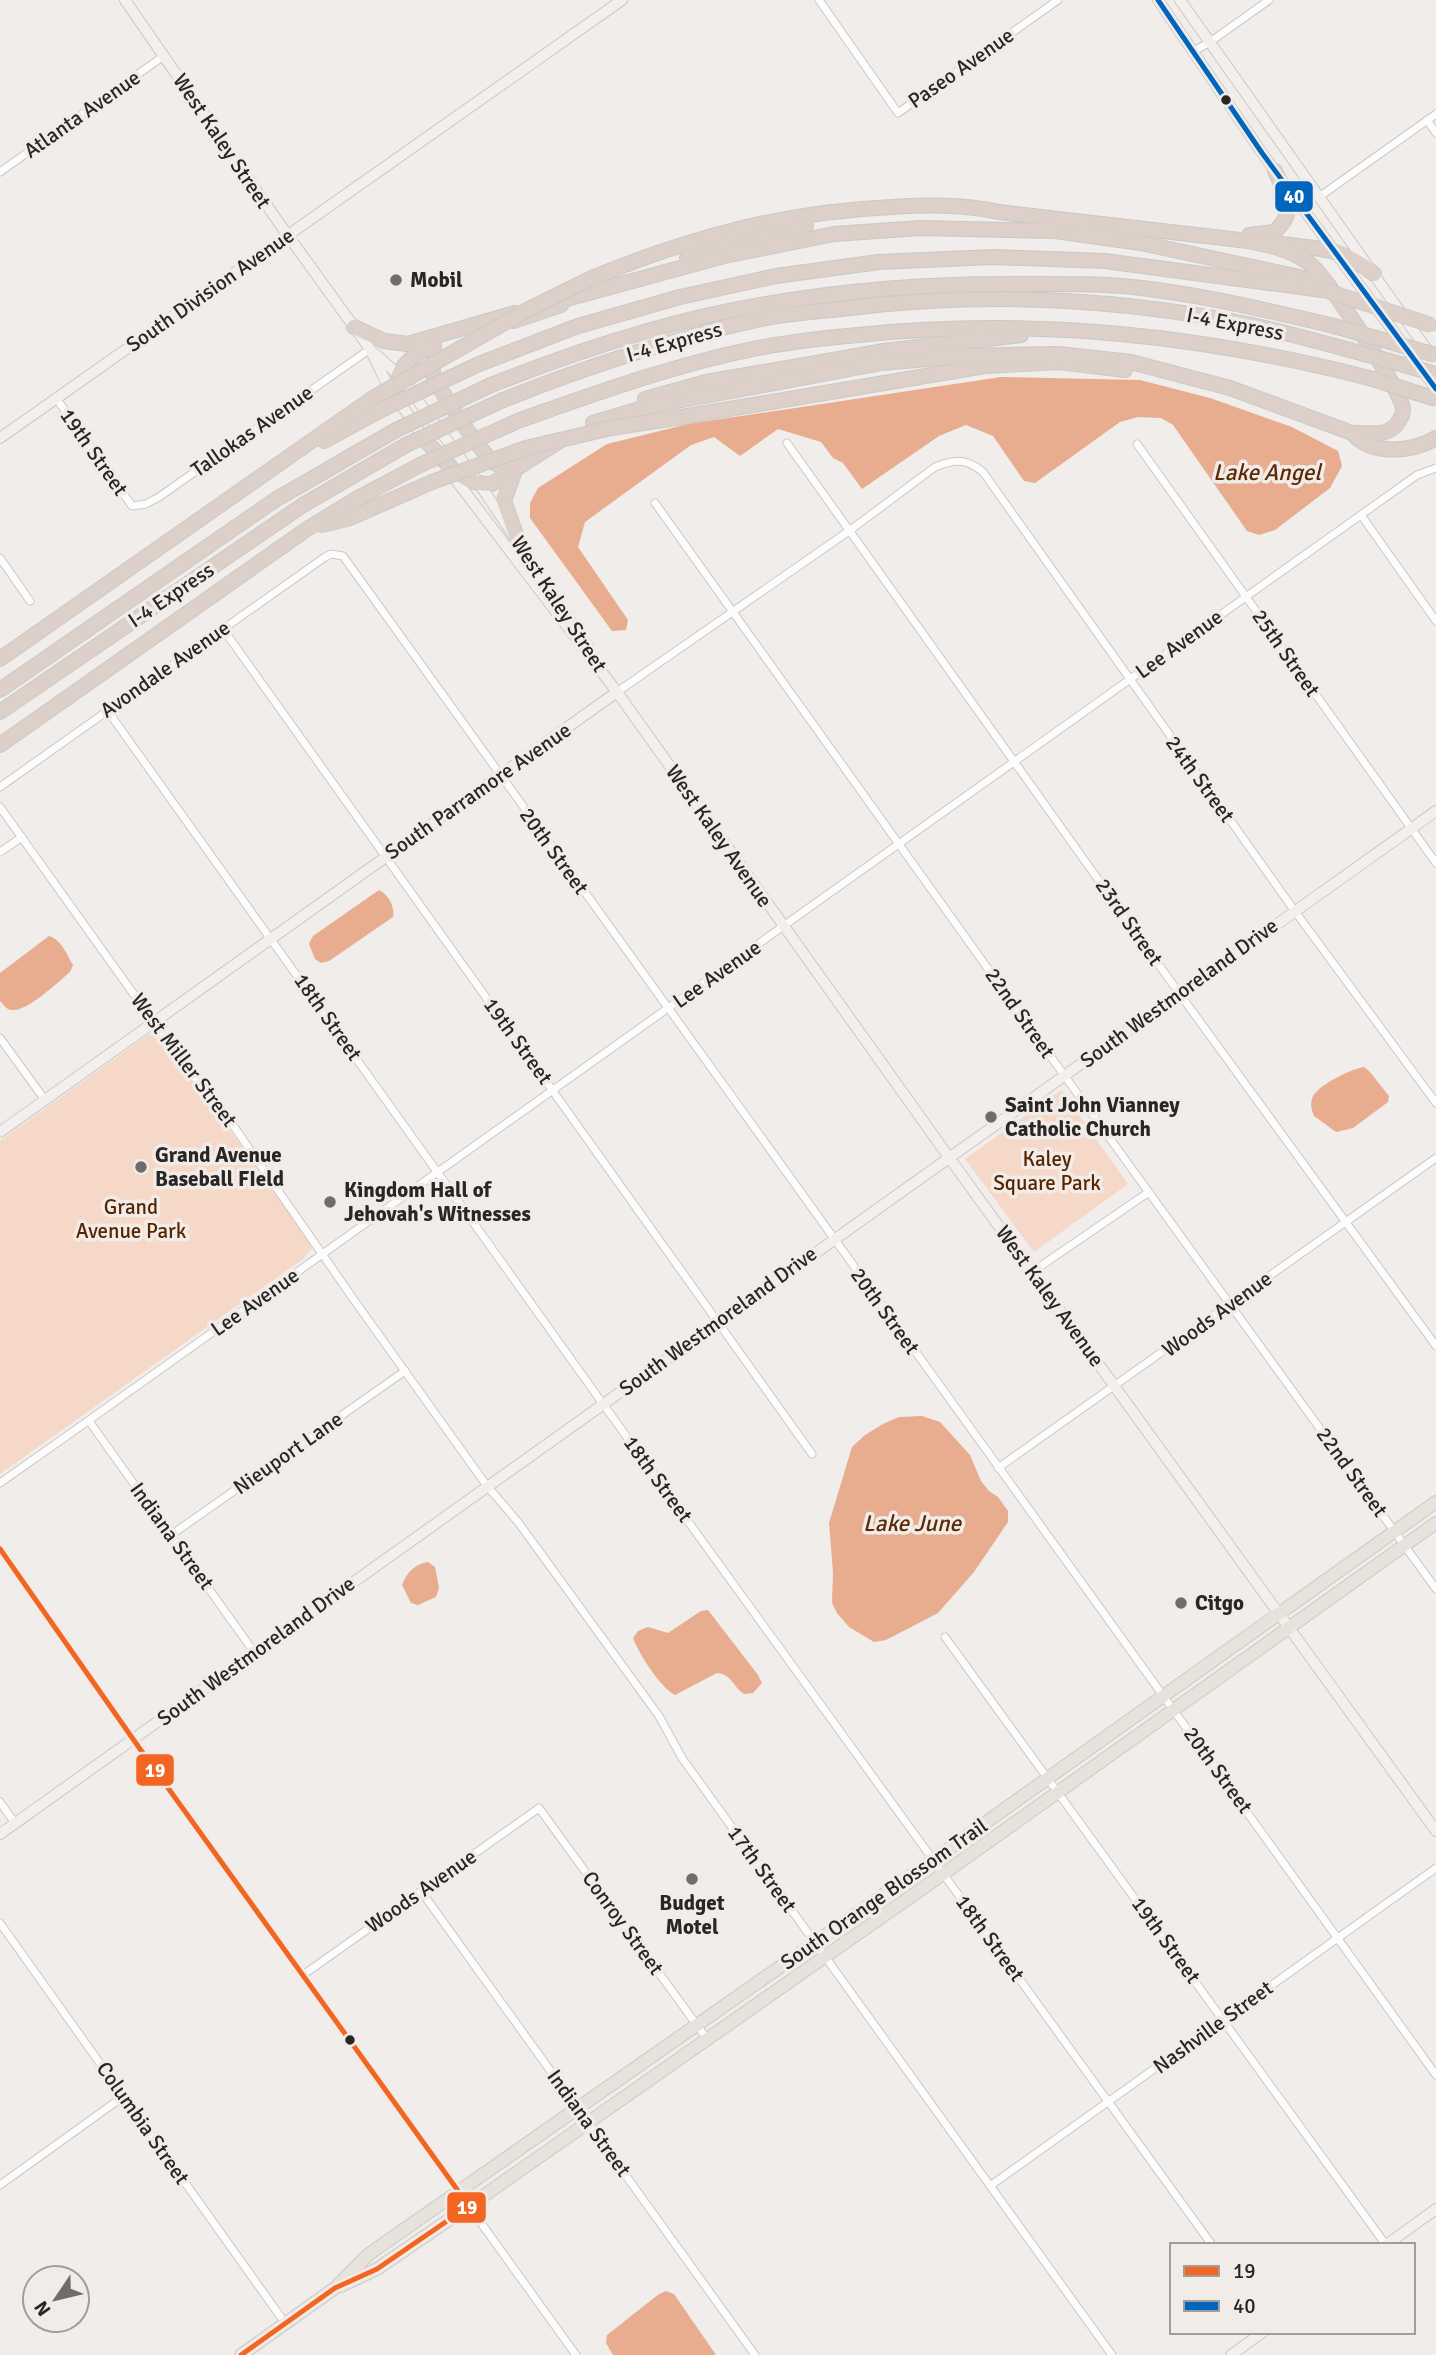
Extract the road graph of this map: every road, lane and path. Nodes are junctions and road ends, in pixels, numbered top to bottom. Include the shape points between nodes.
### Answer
1 (125, 0) edge
2 (622, 0) edge
3 (819, 0) edge
4 (1058, 0) edge
5 (1158, 0) edge
6 (1180, 0) edge
7 (1269, 0) edge
8 (1210, 42) junction
9 (1192, 52) junction
10 (164, 55) junction
11 (1436, 114) edge
12 (1427, 120) junction
13 (1436, 132) edge
14 (1275, 171) junction
15 (0, 172) edge
16 (1319, 197) junction
17 (999, 212) junction
18 (1177, 231) junction
19 (287, 235) junction
20 (1248, 241) junction
21 (1334, 250) junction
22 (1374, 274) junction
23 (643, 277) junction
24 (1327, 291) junction
25 (588, 294) junction
26 (1433, 326) edge
27 (354, 327) junction
28 (1045, 327) junction
29 (447, 343) junction
30 (370, 349) junction
31 (1436, 355) edge
32 (1436, 362) edge
33 (1436, 374) edge
34 (399, 375) junction
35 (1192, 379) junction
36 (1436, 390) edge
37 (56, 398) junction
38 (1436, 399) edge
39 (400, 403) junction
40 (377, 404) junction
41 (593, 423) junction
42 (1352, 433) junction
43 (0, 438) edge
44 (1434, 440) edge
45 (427, 442) junction
46 (787, 443) dead end
47 (1136, 444) dead end
48 (540, 454) junction
49 (962, 460) joint
50 (1436, 468) edge
51 (515, 470) junction
52 (480, 485) junction
53 (655, 503) dead end
54 (132, 506) joint
55 (1361, 515) junction
56 (307, 529) junction
57 (849, 531) junction
58 (518, 540) junction
59 (331, 554) joint
60 (0, 558) edge
61 (1246, 596) junction
62 (30, 601) dead end
63 (733, 611) junction
64 (1436, 621) edge
65 (223, 629) junction
66 (0, 659) edge
67 (1129, 680) junction
68 (0, 690) edge
69 (617, 692) junction
70 (107, 710) junction
71 (0, 712) edge
72 (0, 745) edge
73 (1015, 761) junction
74 (501, 776) junction
75 (0, 787) edge
76 (0, 807) edge
77 (1436, 811) edge
78 (1411, 829) junction
79 (22, 837) junction
80 (901, 844) junction
81 (0, 852) edge
82 (386, 856) junction
83 (1436, 863) edge
84 (1294, 910) junction
85 (784, 926) junction
86 (272, 939) junction
87 (1179, 993) junction
88 (667, 1009) junction
89 (154, 1022) junction
90 (0, 1038) edge
91 (1064, 1075) junction
92 (554, 1090) junction
93 (45, 1100) junction
94 (1436, 1103) edge
95 (0, 1132) edge
96 (948, 1156) junction
97 (1436, 1158) edge
98 (438, 1172) junction
99 (1149, 1192) junction
100 (1347, 1222) junction
101 (833, 1239) junction
102 (323, 1254) junction
103 (1032, 1272) junction
104 (1231, 1304) junction
105 (719, 1321) junction
106 (1436, 1346) edge
107 (405, 1371) junction
108 (1115, 1387) junction
109 (603, 1404) junction
110 (89, 1421) junction
111 (812, 1454) dead end
112 (998, 1468) junction
113 (0, 1483) edge
114 (487, 1486) junction
115 (1436, 1502) edge
116 (1436, 1524) edge
117 (1395, 1531) junction
118 (171, 1535) junction
119 (1405, 1546) junction
120 (0, 1549) edge
121 (1436, 1589) edge
122 (1279, 1614) junction
123 (1289, 1628) junction
124 (945, 1636) dead end
125 (254, 1652) junction
126 (1164, 1696) junction
127 (1174, 1710) junction
128 (133, 1739) junction
129 (1049, 1777) junction
130 (1059, 1792) junction
131 (0, 1802) edge
132 (539, 1808) joint
133 (15, 1823) junction
134 (1436, 1831) edge
135 (0, 1833) edge
136 (933, 1860) junction
137 (1436, 1868) edge
138 (943, 1874) junction
139 (421, 1891) junction
140 (0, 1923) edge
141 (1339, 1937) junction
142 (815, 1942) junction
143 (825, 1956) junction
144 (303, 1975) junction
145 (1223, 2018) junction
146 (696, 2025) junction
147 (707, 2039) junction
148 (1436, 2075) edge
149 (124, 2096) junction
150 (1109, 2101) junction
151 (577, 2107) junction
152 (588, 2122) junction
153 (0, 2185) edge
154 (990, 2186) junction
155 (459, 2191) junction
156 (469, 2206) junction
157 (1435, 2211) edge
158 (1211, 2243) edge
159 (1385, 2243) edge
160 (1389, 2243) edge
161 (335, 2288) junction
162 (285, 2323) junction
163 (1260, 2334) edge
164 (241, 2355) edge
165 (576, 2355) edge
166 (755, 2355) edge
167 (1112, 2355) edge
168 (1231, 2355) edge

1 - 10 street, West Kaley Street
2 - 19 street, South Division Avenue
3 - 4 street, Paseo Avenue via 898,113
5 - 9 street
6 - 8 street
7 - 8 street
8 - 9 street
8 - 16 street
9 - 14 street
10 - 15 street, Atlanta Avenue
10 - 19 street, West Kaley Street
11 - 12 street
12 - 13 street
12 - 16 street
14 - 18 highway via 1289,206 1286,220 1274,232
14 - 21 street
16 - 22 street
17 - 18 highway
17 - 23 highway via 902,213 790,228 705,250
17 - 40 highway, bridge via 916,205 850,210 783,219 681,243 529,309
18 - 20 highway
19 - 27 street, West Kaley Street
19 - 37 street, South Division Avenue
20 - 21 highway
20 - 42 highway via 1283,249 1319,273 1398,395 1403,410 1388,432
21 - 22 highway
21 - 36 street
22 - 32 street
23 - 24 highway via 834,234 1000,228 1141,243 1313,280
23 - 25 highway
24 - 26 highway, bridge
24 - 40 highway, bridge via 1105,261 982,257 879,262 776,276 668,300 578,326
25 - 27 highway via 408,344 384,341
25 - 29 highway
27 - 30 street, West Kaley Street
28 - 38 highway, bridge via 1239,348 1373,379
28 - 41 highway via 1016,337 884,351 705,382 635,402
28 - 56 highway, bridge via 909,330 754,348 617,386 520,420 420,464
29 - 34 highway via 424,348
29 - 48 highway via 436,354 434,379 483,451 506,467
30 - 34 street, West Kaley Street
30 - 39 street, West Kaley Street
30 - 54 street, Tallokas Avenue via 159,497
31 - 68 highway, I-4 Express, bridge via 1241,303 1139,288 951,284 842,294 726,313 591,349 491,385 396,430 275,500
33 - 71 highway, I-4 Express, bridge via 1248,324 1166,310 1044,300 906,301 769,318 705,332 589,367 406,445 303,505
34 - 39 highway
34 - 52 street, West Kaley Street
35 - 41 highway via 1099,357 936,357 716,393
35 - 42 highway via 1230,388
35 - 56 highway, bridge via 1059,362 985,366 611,428 526,448 349,518
37 - 43 street, South Division Avenue
37 - 54 street, 19th Street
39 - 45 street, West Kaley Street
40 - 66 highway via 242,491
41 - 48 highway
42 - 44 highway via 1388,450
45 - 52 highway via 459,477
45 - 69 street, West Kaley Street
46 - 57 street, 23rd Street
47 - 61 street, 25th Street
48 - 51 highway
49 - 57 street, South Parramore Avenue via 935,467
49 - 67 street, 24th Street via 983,472
50 - 55 street, Lee Avenue via 1417,475
51 - 52 highway via 492,484
51 - 58 highway via 503,502
52 - 58 street, West Kaley Street
53 - 63 street, 22nd Street
55 - 61 street, Lee Avenue
55 - 64 street
56 - 72 highway
57 - 63 street, South Parramore Avenue
57 - 73 street, 23rd Street
58 - 69 street, West Kaley Street
59 - 65 street, Avondale Avenue
59 - 74 street, 20th Street via 347,560
60 - 62 street
61 - 67 street, Lee Avenue
61 - 78 street, 25th Street
63 - 69 street, South Parramore Avenue
63 - 80 street, 22nd Street
65 - 70 street, Avondale Avenue
65 - 82 street, 19th Street
67 - 73 street, Lee Avenue
67 - 84 street, 24th Street
69 - 74 street, South Parramore Avenue
69 - 85 street, West Kaley Avenue
70 - 75 street, Avondale Avenue
70 - 86 street, 18th Street
73 - 80 street, Lee Avenue
73 - 87 street, 23rd Street
74 - 82 street, South Parramore Avenue
74 - 88 street, 20th Street
76 - 79 street, West Miller Street
77 - 78 street, South Westmoreland Drive
78 - 83 street, 25th Street
78 - 84 street, South Westmoreland Drive
79 - 81 street
79 - 89 street, West Miller Street
80 - 85 street, Lee Avenue
80 - 91 street, 22nd Street
82 - 86 street, South Parramore Avenue
82 - 92 street, 19th Street
84 - 87 street, South Westmoreland Drive
84 - 94 street, 24th Street
85 - 88 street, Lee Avenue
85 - 96 street, West Kaley Avenue
86 - 89 street, South Parramore Avenue
86 - 98 street, 18th Street
87 - 91 street, South Westmoreland Drive
87 - 100 street, 23rd Street
88 - 92 street, Lee Avenue
88 - 101 street, 20th Street
89 - 93 street, South Parramore Avenue
89 - 102 street, West Miller Street
90 - 93 street
91 - 96 street, South Westmoreland Drive
91 - 99 street, 22nd Street
92 - 98 street, Lee Avenue
92 - 105 street, 19th Street
93 - 95 street, South Parramore Avenue
96 - 101 street, South Westmoreland Drive
96 - 103 street, West Kaley Avenue
97 - 100 street, Woods Avenue
98 - 102 street, Lee Avenue
98 - 109 street, 18th Street
99 - 103 street
99 - 104 street, 22nd Street
100 - 104 street, Woods Avenue
100 - 106 street, 23rd Street
101 - 105 street, South Westmoreland Drive
101 - 112 street, 20th Street
102 - 107 street, West Miller Street
102 - 110 street, Lee Avenue
103 - 108 street, West Kaley Avenue
104 - 108 street, Woods Avenue
104 - 117 street, 22nd Street
105 - 109 street, South Westmoreland Drive
105 - 111 street, 19th Street
107 - 114 street, West Miller Street
107 - 118 street, Nieuport Lane
108 - 112 street, Woods Avenue
108 - 122 street, West Kaley Avenue
109 - 114 street, South Westmoreland Drive
109 - 136 street, 18th Street
110 - 113 street, Lee Avenue
110 - 118 street, Indiana Street
112 - 126 street, 20th Street
114 - 125 street, South Westmoreland Drive
114 - 142 street, 17th Street via 659,1716 682,1758
115 - 117 main road, South Orange Blossom Trail
116 - 119 main road, South Orange Blossom Trail
117 - 119 street, 22nd Street
117 - 122 main road, South Orange Blossom Trail
118 - 125 street, Indiana Street
119 - 121 street, 22nd Street
119 - 123 main road, South Orange Blossom Trail
120 - 128 street
122 - 123 street, West Kaley Avenue
122 - 126 main road, South Orange Blossom Trail
123 - 127 main road, South Orange Blossom Trail
123 - 134 street, West Kaley Avenue
124 - 129 street, 19th Street
125 - 128 street, South Westmoreland Drive
126 - 127 street, 20th Street
126 - 129 main road, South Orange Blossom Trail
127 - 130 main road, South Orange Blossom Trail
127 - 141 street, 20th Street
128 - 133 street, South Westmoreland Drive
128 - 144 street
129 - 130 street, 19th Street
129 - 136 main road, South Orange Blossom Trail
130 - 138 main road, South Orange Blossom Trail
130 - 145 street, 19th Street
131 - 133 street
132 - 139 street, Woods Avenue
132 - 146 street, Conroy Street
133 - 135 street, South Westmoreland Drive
136 - 138 street, 18th Street
136 - 142 main road, South Orange Blossom Trail
137 - 141 street, Nashville Street
138 - 143 main road, South Orange Blossom Trail
138 - 150 street, 18th Street
139 - 144 street, Woods Avenue
139 - 151 street, Indiana Street
140 - 149 street, Columbia Street
141 - 145 street, Nashville Street
141 - 148 street, 20th Street
142 - 143 street, 17th Street
142 - 146 main road, South Orange Blossom Trail
143 - 147 main road, South Orange Blossom Trail
143 - 154 street, 17th Street
144 - 155 street
145 - 150 street, Nashville Street
145 - 159 street, 19th Street
146 - 147 street, Conroy Street
146 - 151 main road, South Orange Blossom Trail
147 - 152 main road, South Orange Blossom Trail
149 - 153 street
149 - 162 street, Columbia Street
150 - 154 street, Nashville Street
150 - 158 street, 18th Street
151 - 152 street, Indiana Street
151 - 155 main road, South Orange Blossom Trail
152 - 156 main road, South Orange Blossom Trail
152 - 166 street, Indiana Street
154 - 167 street, 17th Street
155 - 156 street
155 - 161 main road, South Orange Blossom Trail via 369,2254
156 - 161 main road, South Orange Blossom Trail via 377,2269
156 - 165 street
157 - 160 street
161 - 162 main road, South Orange Blossom Trail
162 - 164 main road, South Orange Blossom Trail
163 - 168 street

